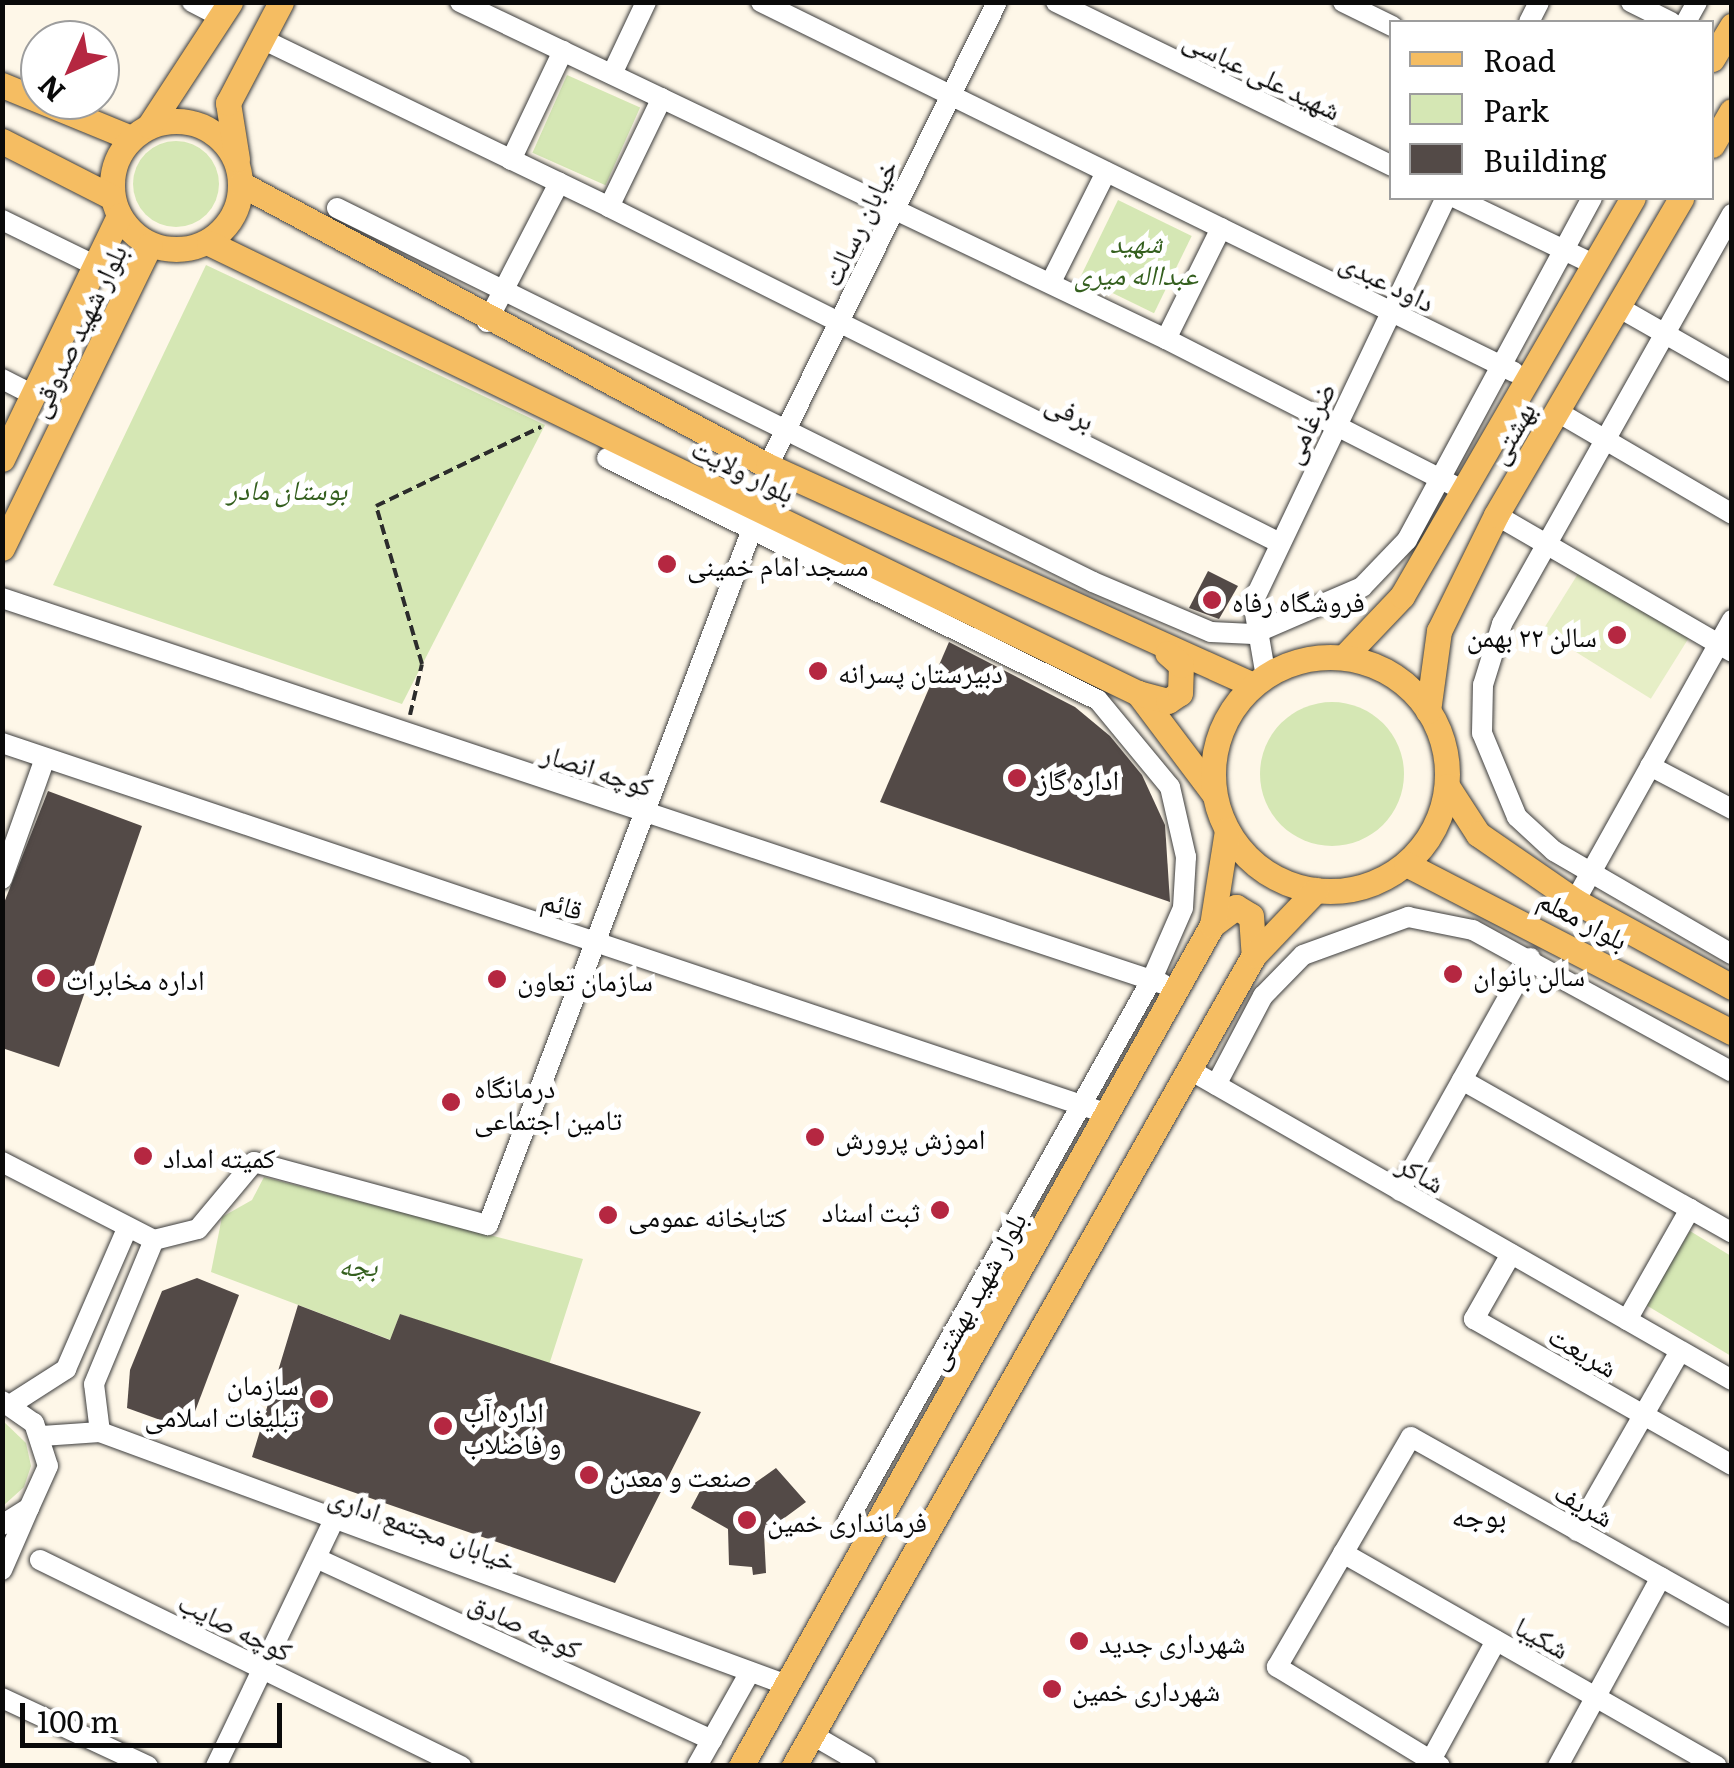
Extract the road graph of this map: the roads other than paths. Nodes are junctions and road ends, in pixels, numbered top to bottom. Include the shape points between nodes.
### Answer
1 (192, 2) edge
2 (281, 2) edge
3 (460, 2) edge
4 (646, 2) edge
5 (762, 2) edge
6 (998, 2) edge
7 (1056, 2) edge
8 (1343, 2) edge
9 (1630, 2) edge
10 (226, 10) edge
11 (1667, 20) edge
12 (1389, 25) edge
13 (262, 39) junction
14 (563, 51) junction
15 (612, 74) junction
16 (2, 84) edge
17 (951, 96) junction
18 (662, 98) junction
19 (1732, 111) edge
20 (140, 132) junction
21 (2, 141) edge
22 (1714, 142) edge
23 (511, 160) junction
24 (1389, 165) edge
25 (1106, 172) junction
26 (240, 174) junction
27 (559, 183) junction
28 (1445, 200) edge
29 (1460, 200) edge
30 (1591, 200) edge
31 (1632, 200) edge
32 (1680, 200) edge
33 (116, 206) junction
34 (609, 207) junction
35 (337, 208) dead end
36 (896, 208) junction
37 (1732, 214) edge
38 (2, 220) edge
39 (1222, 228) junction
40 (209, 243) junction
41 (150, 245) junction
42 (1564, 250) junction
43 (96, 266) junction
44 (1596, 266) junction
45 (1051, 282) junction
46 (503, 291) junction
47 (1618, 306) junction
48 (1391, 312) junction
49 (487, 322) junction
50 (838, 326) junction
51 (1664, 333) junction
52 (1166, 339) junction
53 (1504, 367) junction
54 (1732, 372) edge
55 (2, 379) edge
56 (1530, 380) junction
57 (34, 394) junction
58 (1556, 411) junction
59 (1336, 426) junction
60 (785, 432) junction
61 (1605, 440) junction
62 (607, 458) dead end
63 (2, 459) edge
64 (768, 466) junction
65 (1455, 486) junction
66 (1496, 514) junction
67 (1732, 514) edge
68 (756, 520) junction
69 (1280, 543) junction
70 (1547, 544) junction
71 (2, 548) edge
72 (2, 598) edge
73 (1732, 620) edge
74 (1253, 634) junction
75 (1725, 648) edge
76 (1167, 653) junction
77 (1344, 658) junction
78 (1259, 681) junction
79 (1138, 693) junction
80 (1428, 710) junction
81 (2, 744) edge
82 (45, 758) junction
83 (1650, 766) junction
84 (1447, 786) junction
85 (1214, 794) junction
86 (1732, 809) edge
87 (642, 812) junction
88 (1227, 830) junction
89 (1406, 864) junction
90 (1590, 875) junction
91 (2, 879) edge
92 (1316, 890) junction
93 (1575, 901) junction
94 (1212, 925) junction
95 (592, 941) junction
96 (1254, 954) junction
97 (1732, 954) edge
98 (1530, 958) junction
99 (1152, 980) junction
100 (1732, 986) edge
101 (1176, 990) junction
102 (1732, 1032) edge
103 (1190, 1070) junction
104 (1732, 1072) edge
105 (1462, 1080) junction
106 (1216, 1085) junction
107 (1095, 1110) junction
108 (2, 1162) edge
109 (1400, 1191) junction
110 (1690, 1209) junction
111 (127, 1230) junction
112 (1732, 1233) edge
113 (154, 1240) junction
114 (1511, 1254) junction
115 (1628, 1320) junction
116 (1680, 1351) junction
117 (1732, 1380) edge
118 (6, 1403) edge
119 (1644, 1415) junction
120 (100, 1432) junction
121 (42, 1436) junction
122 (1732, 1465) edge
123 (29, 1508) junction
124 (847, 1522) dead end
125 (332, 1524) junction
126 (2, 1525) edge
127 (1577, 1531) junction
128 (1344, 1553) junction
129 (316, 1558) junction
130 (40, 1560) dead end
131 (2, 1570) edge
132 (1660, 1577) junction
133 (1732, 1617) edge
134 (1496, 1641) junction
135 (263, 1669) junction
136 (750, 1672) junction
137 (787, 1685) junction
138 (1596, 1697) junction
139 (2, 1698) edge
140 (812, 1734) junction
141 (712, 1740) junction
142 (1425, 1761) edge
143 (148, 1766) edge
144 (216, 1766) edge
145 (461, 1766) edge
146 (698, 1766) edge
147 (741, 1766) edge
148 (794, 1766) edge
149 (866, 1766) edge
150 (1558, 1766) edge
151 (1717, 1766) edge

1 - 10 street
2 - 13 main road
3 - 14 street
4 - 15 street
5 - 17 street, داود عبدی
6 - 17 street, خیابان رسالت
7 - 24 street, شهید علی عباسی
8 - 12 street
9 - 11 street
10 - 20 main road
13 - 23 street, برفی
13 - 26 main road via 228,104
14 - 15 street
14 - 23 street
15 - 18 street
16 - 20 main road
17 - 25 street, داود عبدی
17 - 36 street, خیابان رسالت
18 - 34 street
18 - 36 street
19 - 22 main road
20 - 26 main road via 200,126
20 - 33 main road via 115,165
21 - 33 main road
23 - 27 street, برفی
25 - 39 street, داود عبدی
25 - 45 street
26 - 40 main road via 228,225
26 - 49 main road, بلوار ولایت
27 - 34 street, برفی
27 - 46 street
28 - 48 street, ضرغامی
29 - 42 street
30 - 42 street
31 - 44 main road, بهشتی
32 - 47 main road, بهشتی
33 - 41 main road
33 - 43 main road, بلوار شهید صدوقی
34 - 50 street, برفی
35 - 46 street
36 - 45 street
36 - 50 street, خیابان رسالت
37 - 51 street
38 - 43 street
39 - 48 street, داود عبدی
39 - 52 street
40 - 41 main road
40 - 68 main road, بلوار ولایت
41 - 71 main road, بلوار شهید صدوقی
42 - 44 street
42 - 53 street
43 - 57 main road, بلوار شهید صدوقی
44 - 56 main road, بهشتی
45 - 52 street
46 - 49 street
46 - 60 street
47 - 51 street
47 - 58 main road, بهشتی
48 - 53 street, داود عبدی
48 - 59 street, ضرغامی
49 - 64 main road, بلوار ولایت
50 - 60 street, خیابان رسالت
50 - 69 street, برفی
51 - 54 street
51 - 61 street
52 - 59 street
53 - 56 street, داود عبدی
53 - 65 street
55 - 57 street
56 - 65 main road, بهشتی
57 - 63 main road, بلوار شهید صدوقی
58 - 61 street
58 - 66 main road, بهشتی
59 - 65 street
59 - 69 street, ضرغامی
60 - 64 street, خیابان رسالت
60 - 74 street via 1093,582 1211,632
61 - 67 street
61 - 70 street
62 - 68 street
64 - 76 main road, بلوار ولایت
65 - 74 street via 1362,587
65 - 77 main road, بهشتی via 1402,596
66 - 70 street
66 - 80 main road, بهشتی via 1439,632
68 - 79 main road, بلوار ولایت
68 - 87 street
68 - 99 street via 1098,700 1144,746 1170,786 1186,857 1183,908
69 - 74 street, ضرغامی via 1253,602
70 - 75 street
70 - 90 street via 1502,624 1483,685 1482,732 1517,817
72 - 87 street, کوچه انصار
73 - 75 street
74 - 78 street, ضرغامی
75 - 83 street
76 - 78 main road, بلوار ولایت
76 - 79 main road via 1181,665 1180,693 1168,701
77 - 78 main road via 1288,664
77 - 80 main road via 1392,674
78 - 85 main road via 1214,754
79 - 85 main road, بلوار ولایت
80 - 84 main road
81 - 82 street, قائم
82 - 91 street
82 - 95 street, قائم
83 - 86 street
83 - 90 street
84 - 89 main road via 1434,829
84 - 93 main road, بلوار معلم via 1478,834
85 - 88 main road
87 - 95 street
87 - 99 street, کوچه انصار
88 - 92 main road via 1262,870
88 - 94 main road, بلوار شهید بهشتی
89 - 92 main road via 1363,886
89 - 102 main road, بلوار معلم
90 - 93 street
90 - 97 street
92 - 96 main road
93 - 100 main road, بلوار معلم
94 - 96 main road via 1236,907 1252,916
94 - 101 main road, بلوار شهید بهشتی
95 - 107 street, قائم
95 - 113 street via 488,1225 254,1162 198,1230
96 - 103 main road
98 - 104 street
98 - 105 street
98 - 106 street via 1473,930 1408,917 1354,930 1303,955 1263,996
99 - 101 street, کوچه انصار
99 - 107 street
101 - 107 main road, بلوار شهید بهشتی
103 - 106 street, شاکر
103 - 140 main road
105 - 109 street
105 - 110 street
106 - 109 street, شاکر
107 - 124 street
107 - 137 main road, بلوار شهید بهشتی
108 - 111 street
109 - 114 street, شاکر
110 - 112 street
110 - 115 street
111 - 113 street
111 - 118 street via 66,1369
113 - 120 street via 94,1384
114 - 115 street, شاکر
114 - 119 street, شریعت via 1474,1319
115 - 116 street, شاکر
116 - 117 street, شاکر
116 - 119 street
118 - 121 street
119 - 122 street, شریعت
119 - 127 street
120 - 121 street, خیابان مجتمع اداری
120 - 125 street, خیابان مجتمع اداری
121 - 123 street via 48,1466
123 - 126 street
123 - 131 street
125 - 129 street
125 - 136 street, خیابان مجتمع اداری
127 - 128 street, شریف via 1411,1438
127 - 132 street, شریف
128 - 134 street, شکیبا
128 - 142 street via 1277,1667
129 - 135 street
129 - 141 street, کوچه صادق
130 - 135 street, کوچه صایب
132 - 133 street, شریف
132 - 138 street
134 - 138 street, شکیبا
134 - 142 street
135 - 144 street
135 - 145 street, کوچه صایب
136 - 137 street, خیابان مجتمع اداری
136 - 141 street
137 - 147 main road, بلوار شهید بهشتی
138 - 150 street
138 - 151 street, شکیبا
139 - 143 street
140 - 148 main road
140 - 149 street
141 - 146 street

